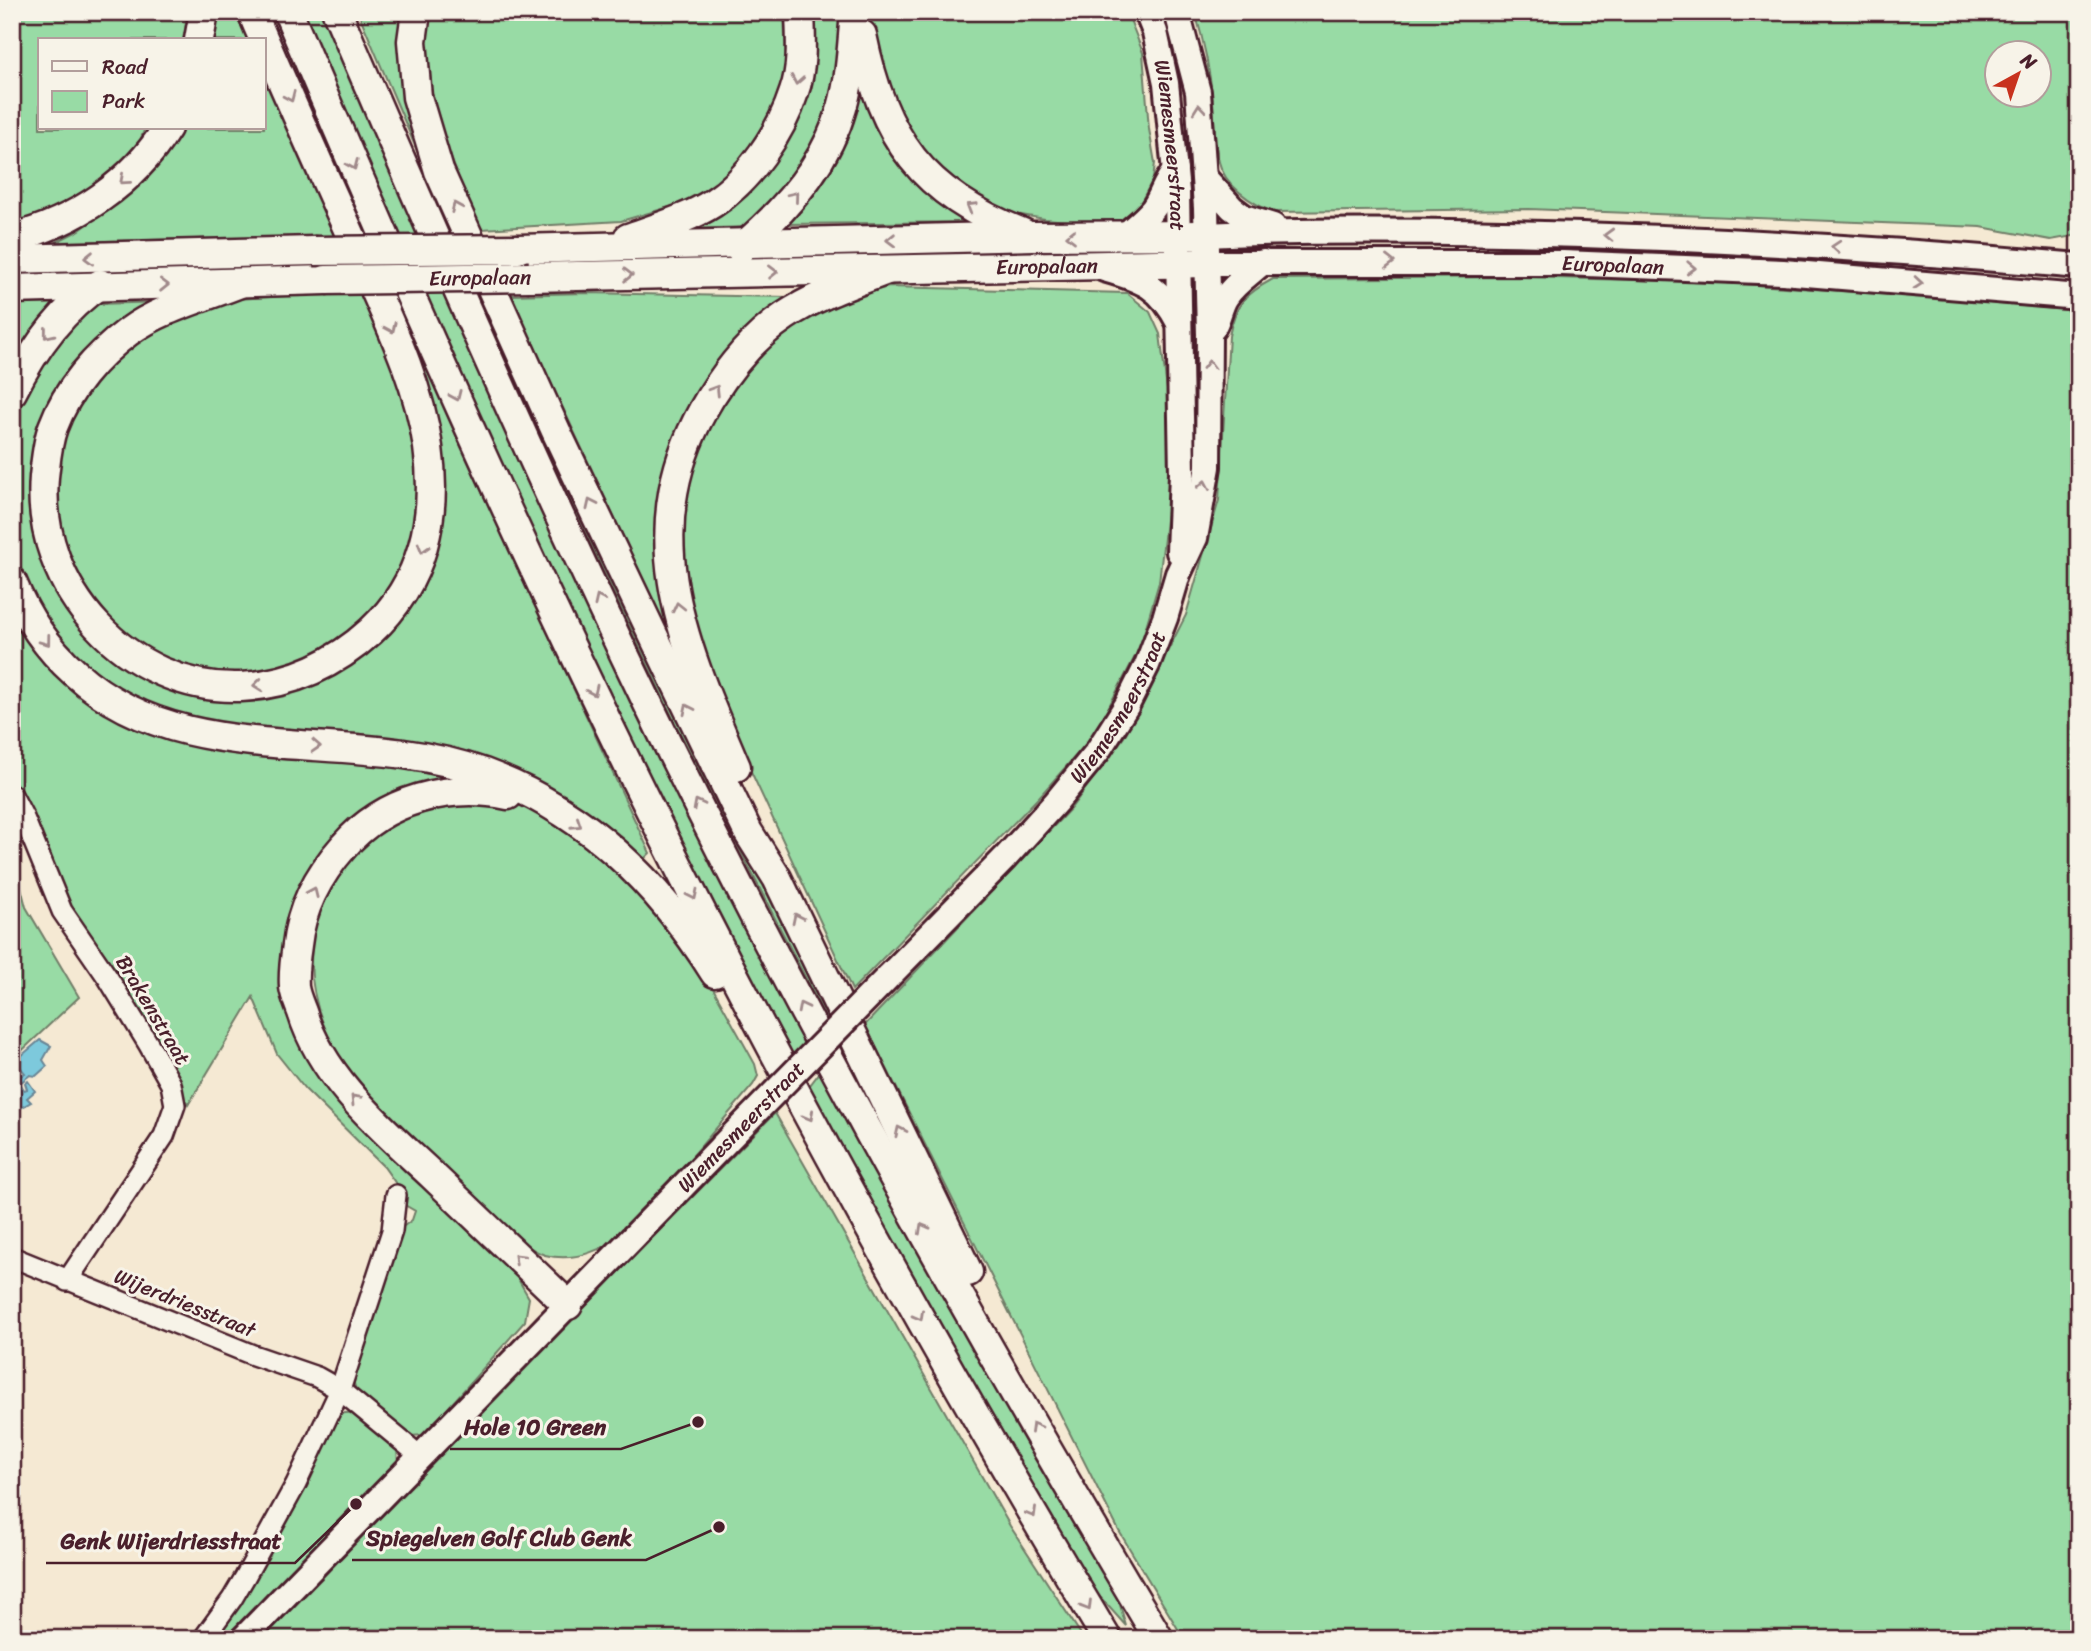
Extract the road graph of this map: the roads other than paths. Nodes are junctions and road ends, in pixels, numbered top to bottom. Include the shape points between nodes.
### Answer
1 (204, 12) edge
2 (252, 12) edge
3 (288, 12) edge
4 (337, 12) edge
5 (416, 12) edge
6 (800, 12) edge
7 (856, 12) edge
8 (1147, 12) edge
9 (1177, 12) edge
10 (200, 38) edge
11 (263, 38) edge
12 (266, 44) edge
13 (166, 130) edge
14 (1175, 171) junction
15 (1204, 177) junction
16 (1291, 233) junction
17 (1192, 235) junction
18 (1032, 236) junction
19 (1124, 236) junction
20 (12, 238) edge
21 (746, 244) junction
22 (609, 246) junction
23 (158, 257) junction
24 (12, 259) edge
25 (1263, 262) junction
26 (1207, 263) junction
27 (1178, 264) junction
28 (1094, 266) junction
29 (2079, 266) edge
30 (887, 270) junction
31 (680, 274) junction
32 (240, 284) junction
33 (96, 287) junction
34 (12, 289) edge
35 (2079, 298) edge
36 (1179, 323) junction
37 (1209, 334) junction
38 (12, 392) edge
39 (1178, 573) junction
40 (12, 582) edge
41 (12, 795) edge
42 (547, 804) junction
43 (777, 878) junction
44 (776, 1057) junction
45 (396, 1195) dead end
46 (12, 1257) edge
47 (67, 1281) junction
48 (568, 1305) junction
49 (1004, 1373) junction
50 (340, 1390) junction
51 (420, 1456) junction
52 (202, 1629) edge
53 (243, 1639) edge
54 (1107, 1639) edge
55 (1159, 1639) edge

1 - 10 highway
2 -> 11 highway
3 -> 44 highway via 370,204 609,727
49 -> 4 highway via 836,1074 650,708 525,444
43 -> 5 highway via 748,832 670,670 439,171 417,97 412,41
6 -> 22 highway via 802,48 795,92 762,155 713,203
18 -> 7 highway via 948,193 903,148 884,116
21 -> 7 highway via 802,187 825,150 842,110
8 - 14 main road, Wiemesmeerstraat via 1166,83
15 -> 9 main road, Wiemesmeerstraat via 1198,92
12 -> 32 highway via 397,341 428,447 431,505 424,551 406,590 352,648 322,667 288,680 207,686 169,675 131,655 86,614 65,583 52,548 43,493 54,424 92,363 143,322
13 -> 20 highway via 132,173 103,197
14 - 17 main road, Wiemesmeerstraat
14 - 19 main road via 1151,211
15 - 16 main road via 1244,217
15 - 17 main road, Wiemesmeerstraat
16 - 17 main road, Europalaan
29 -> 16 main road, Europalaan via 1615,235
17 - 19 highway, Europalaan
17 - 26 main road, Wiemesmeerstraat
17 - 27 main road, Wiemesmeerstraat
19 -> 18 highway, Europalaan
18 -> 21 highway, Europalaan
21 - 22 highway, Europalaan
21 - 31 highway via 725,258
22 - 23 highway, Europalaan, bridge
23 -> 24 highway, Europalaan
23 - 33 highway
25 - 26 main road, Europalaan
25 -> 35 main road, Europalaan via 1563,263 1783,272
25 - 37 main road via 1224,299
26 - 27 highway, Europalaan
26 - 37 main road, Wiemesmeerstraat
27 - 28 highway, Europalaan
27 - 36 main road, Wiemesmeerstraat
28 - 30 highway, Europalaan
28 - 36 main road via 1155,288
31 -> 30 highway, Europalaan
43 -> 30 highway via 755,811 699,682 682,625 670,576 668,529 674,486 699,415 721,380 765,330 788,313
32 -> 31 highway, Europalaan, bridge
33 -> 32 highway, Europalaan
33 - 34 highway, Europalaan
33 -> 38 highway via 48,333
36 - 39 main road, Wiemesmeerstraat via 1182,473
39 -> 37 main road, Wiemesmeerstraat via 1195,538 1208,467
39 - 48 main road, Wiemesmeerstraat, bridge via 1165,618 1127,705 1097,752 1056,802
40 -> 42 highway via 55,653 94,689 139,715 215,736 448,763 482,772
41 - 47 street, Brakenstraat via 62,911 149,1045 171,1084 174,1105 164,1136
42 -> 44 highway via 604,843 659,894 742,1017
48 -> 42 highway via 341,1084 317,1050 294,988 299,924 315,885 331,860 367,825 413,800 457,790 489,791
49 -> 43 highway via 984,1302
44 -> 54 highway via 964,1397
45 - 50 street via 401,1216 392,1231
46 - 47 street, Wijerdriesstraat
47 - 50 street, Wijerdriesstraat via 317,1377
48 - 51 main road, Wiemesmeerstraat
55 -> 49 highway
50 - 51 street, Wijerdriesstraat
50 - 52 street via 296,1484 232,1599
51 - 53 main road, Wiemesmeerstraat

